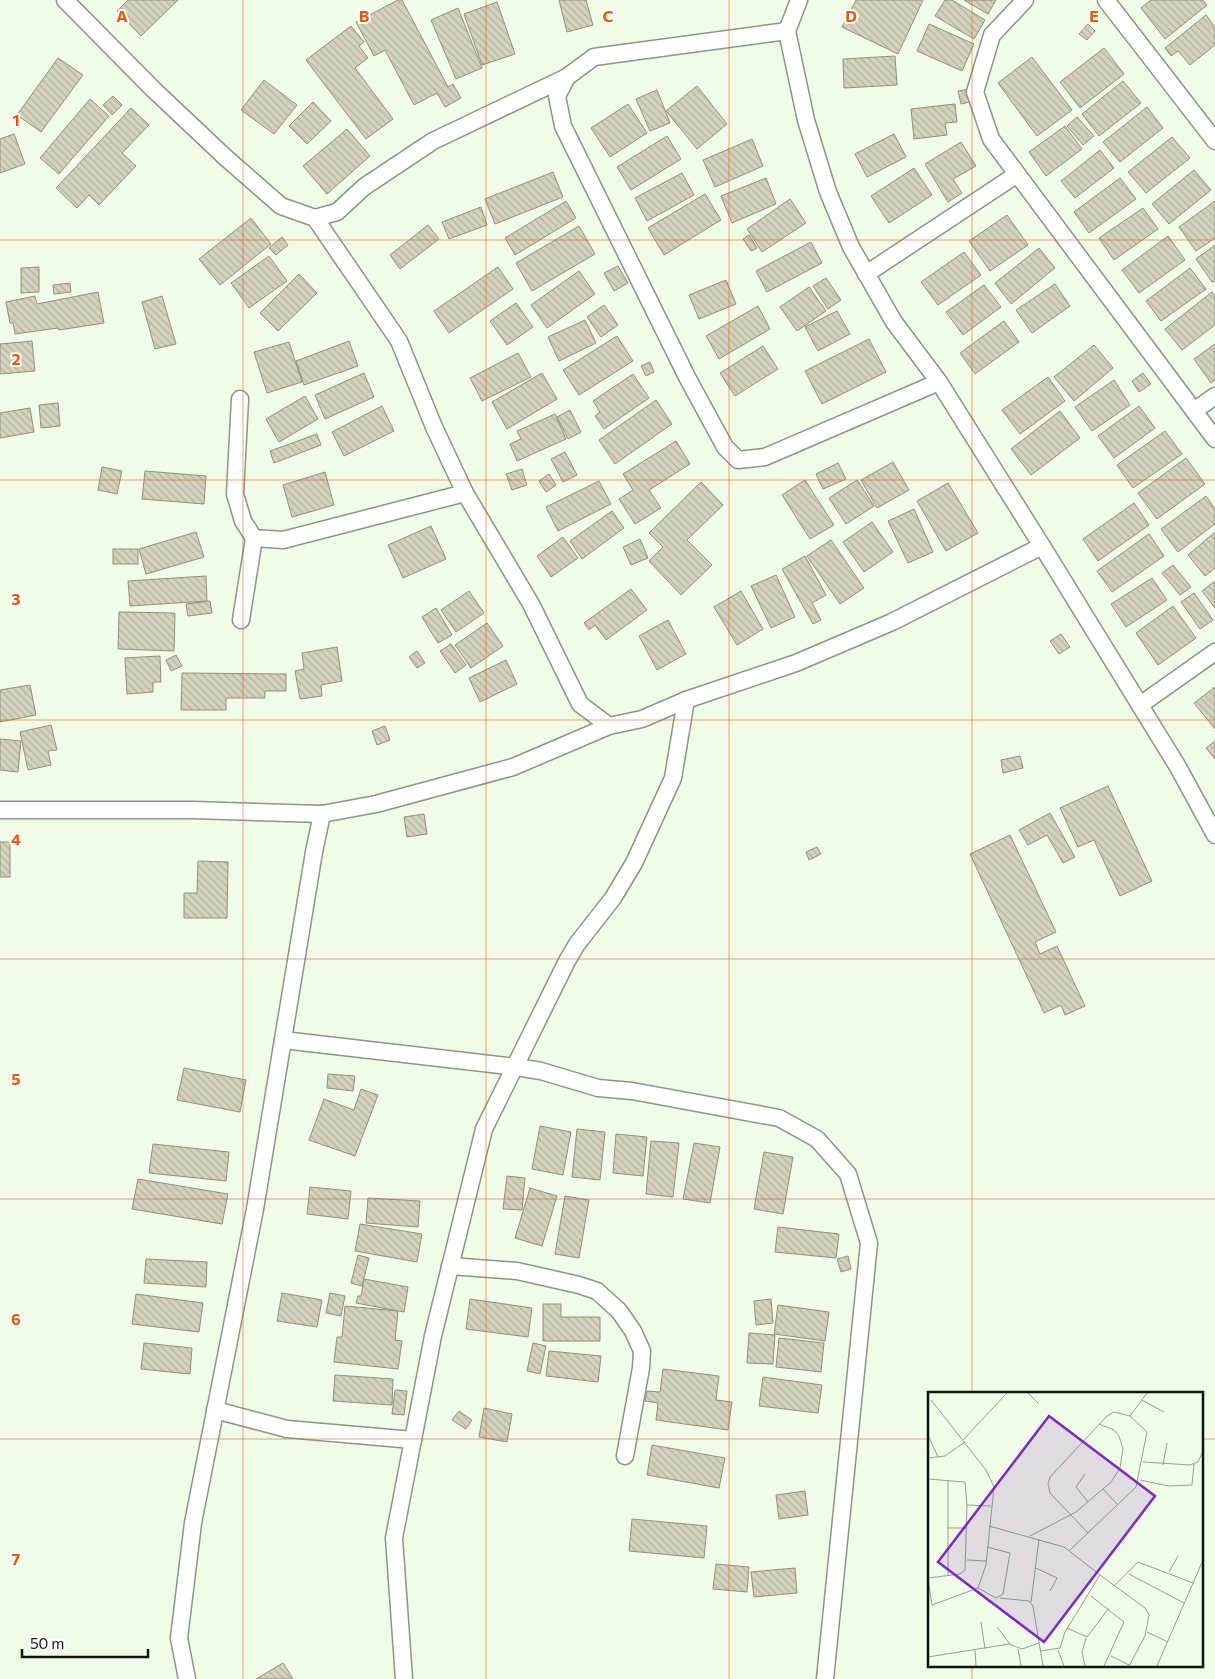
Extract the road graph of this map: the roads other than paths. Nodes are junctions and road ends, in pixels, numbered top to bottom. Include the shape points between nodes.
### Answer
1 (65, 0) edge
2 (799, 0) edge
3 (1025, 0) edge
4 (1106, 0) edge
5 (787, 31) junction
6 (567, 77) junction
7 (1215, 141) edge
8 (1016, 175) junction
9 (315, 218) junction
10 (866, 274) junction
11 (939, 382) junction
12 (1215, 396) edge
13 (240, 399) dead end
14 (1194, 411) junction
15 (1215, 439) edge
16 (465, 493) junction
17 (254, 538) junction
18 (1042, 546) junction
19 (241, 620) dead end
20 (1215, 652) edge
21 (686, 700) junction
22 (1140, 705) junction
23 (609, 726) junction
24 (0, 810) edge
25 (322, 814) junction
26 (1215, 835) edge
27 (283, 1040) junction
28 (516, 1067) junction
29 (450, 1266) junction
30 (215, 1410) junction
31 (413, 1440) junction
32 (625, 1456) dead end
33 (187, 1679) edge
34 (404, 1679) edge
35 (825, 1679) edge

1 - 9 street via 154,90 281,206
2 - 5 street
3 - 8 street via 992,35 976,92 991,139
4 - 7 street
5 - 6 street via 594,57
5 - 10 street via 806,120 828,192
6 - 9 street via 433,141 364,187 337,212
6 - 11 street via 557,96 563,126 687,377 725,447 738,460 765,457
8 - 10 street
8 - 14 street
9 - 16 street via 399,341
10 - 11 street via 894,322
11 - 18 street
12 - 14 street
13 - 17 street via 235,494 243,521
14 - 15 street
16 - 17 street via 283,540
16 - 23 street via 531,604 580,704
17 - 19 street
18 - 21 street via 892,622 796,664
18 - 22 street
20 - 22 street
21 - 23 street via 642,719
21 - 28 street via 672,778 634,863 613,898 577,944
22 - 26 street
23 - 25 street via 513,767 376,804
24 - 25 street
25 - 27 street
27 - 28 street
27 - 30 street via 255,1209
28 - 29 street via 484,1128
28 - 35 street via 598,1088 632,1091 779,1118 817,1140 848,1174 869,1244
29 - 31 street via 432,1336
29 - 32 street via 518,1271 579,1285 597,1291 619,1311 633,1330 642,1351
30 - 31 street via 287,1428
30 - 33 street via 193,1523 179,1638
31 - 34 street via 394,1538

